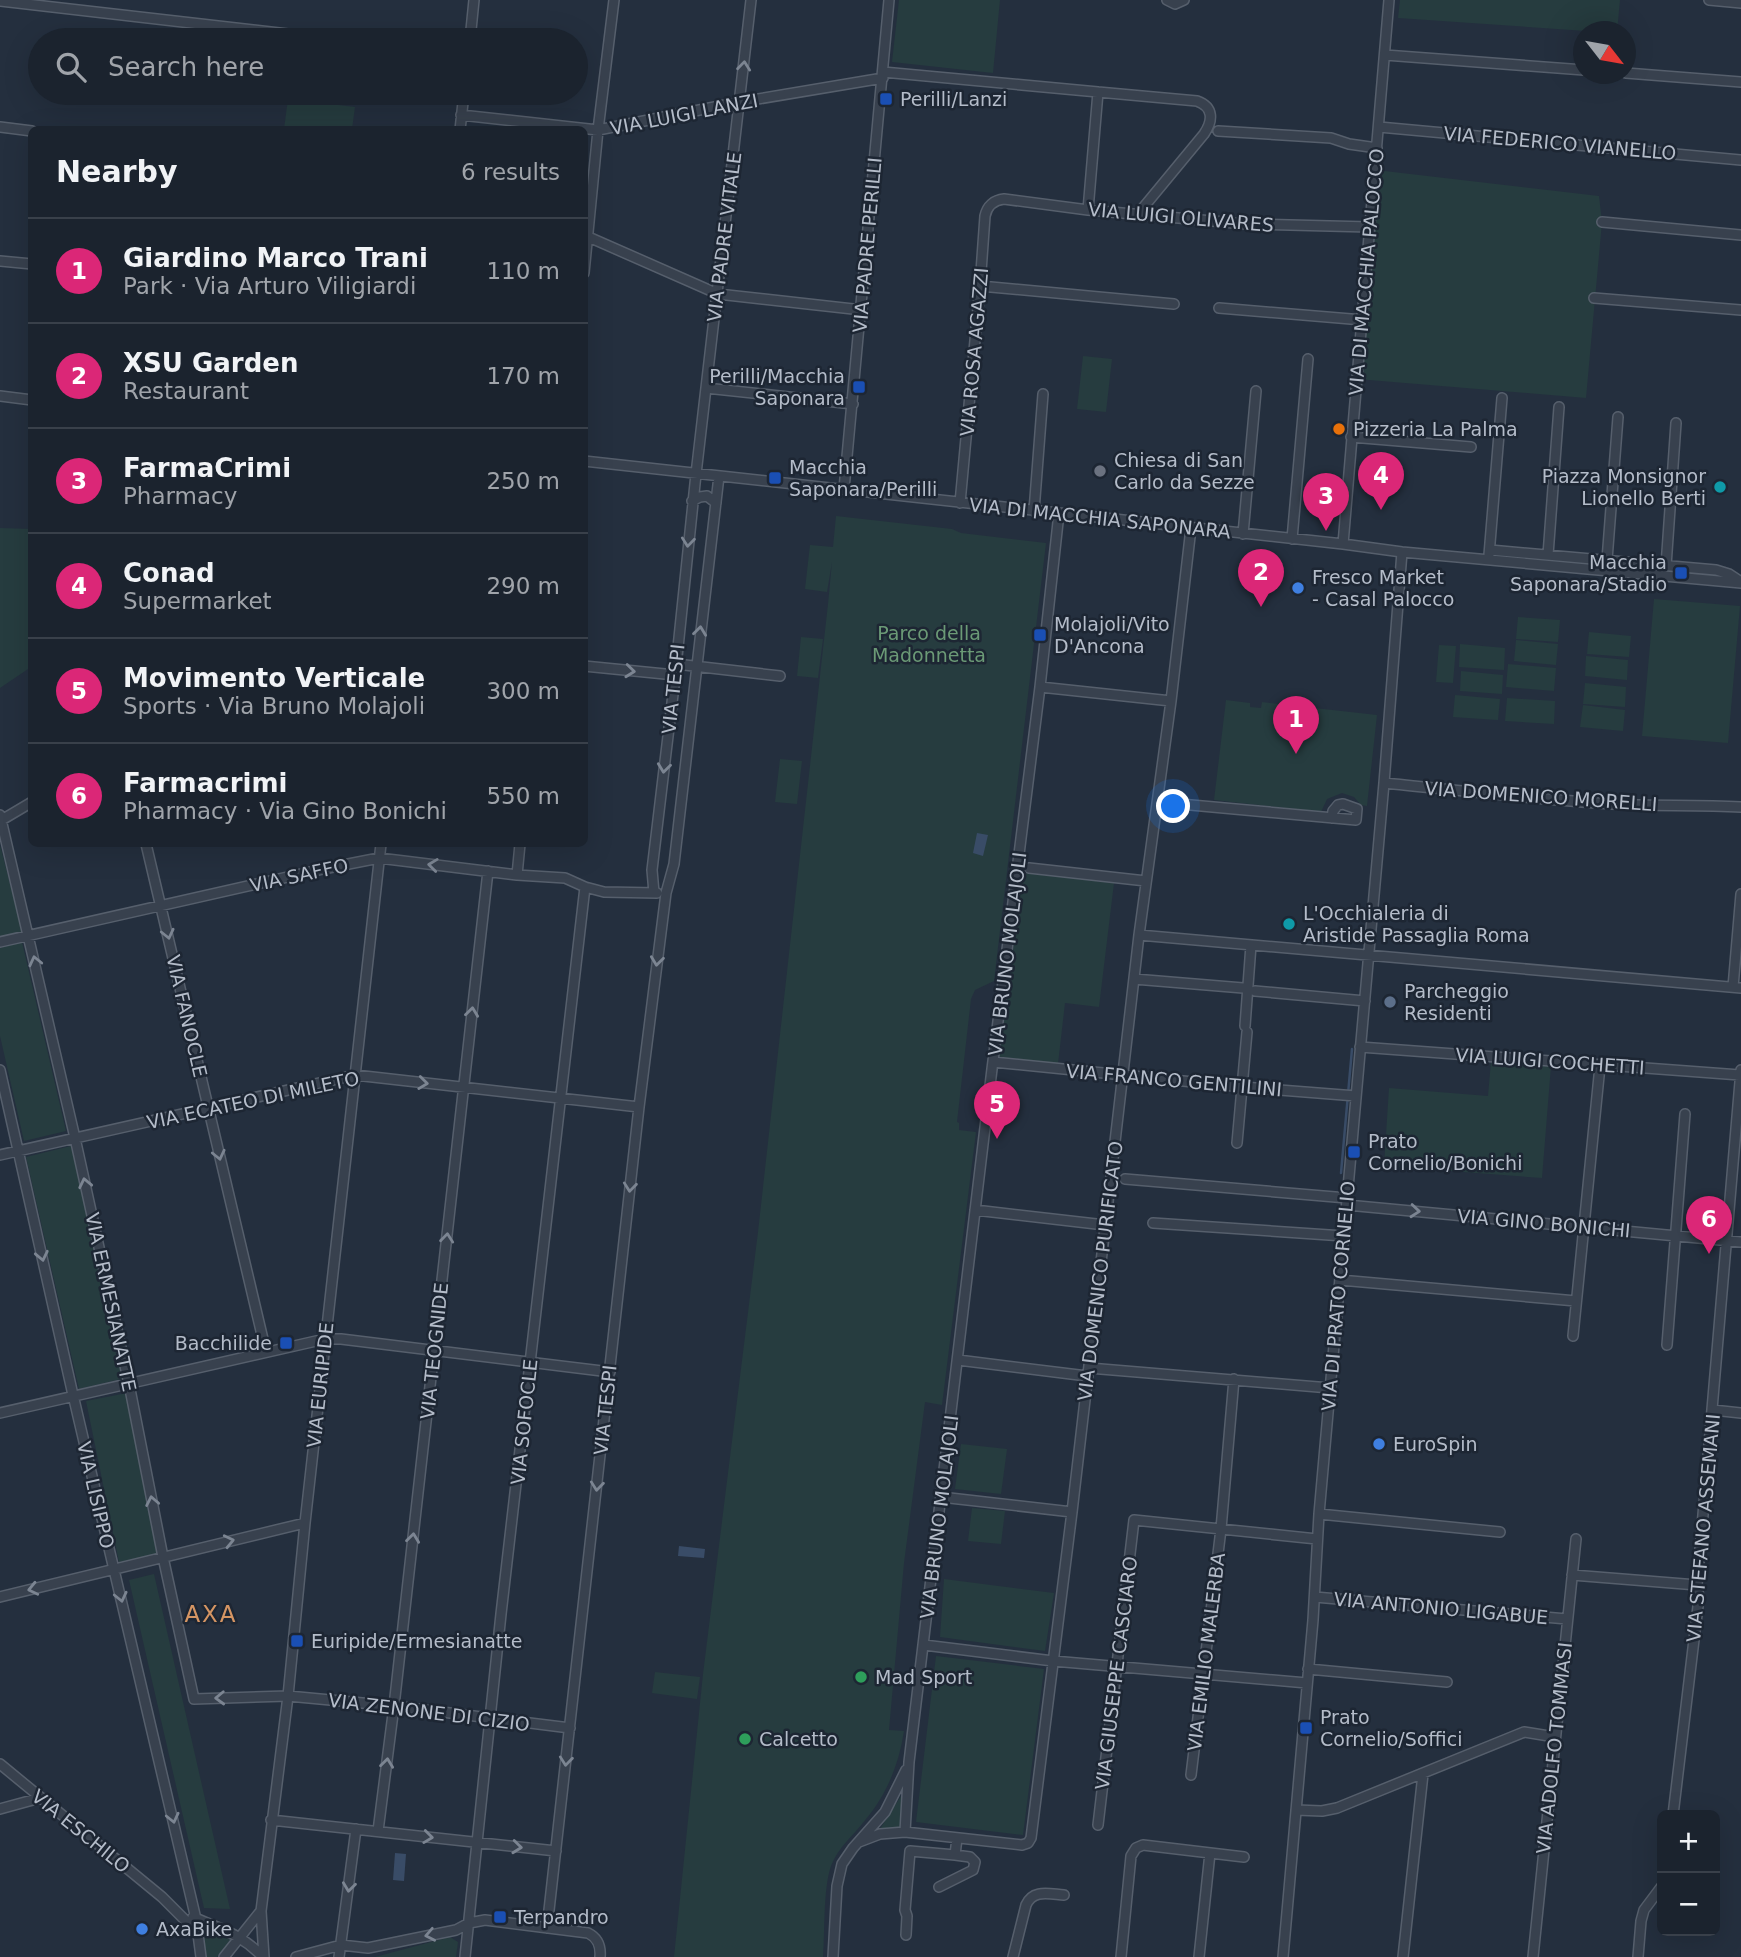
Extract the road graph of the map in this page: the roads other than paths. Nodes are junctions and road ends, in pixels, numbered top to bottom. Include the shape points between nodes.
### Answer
1 (474, 0) edge
2 (614, 0) edge
3 (751, 0) edge
4 (889, 0) edge
5 (1167, 0) edge
6 (1184, 0) edge
7 (1389, 0) edge
8 (1709, 0) edge
9 (0, 1) edge
10 (1741, 3) edge
11 (235, 28) edge
12 (471, 28) edge
13 (1385, 55) junction
14 (1573, 69) edge
15 (1636, 74) edge
16 (883, 75) junction
17 (1741, 82) edge
18 (1098, 92) junction
19 (740, 102) junction
20 (462, 105) edge
21 (461, 115) junction
22 (460, 126) edge
23 (560, 126) edge
24 (0, 127) edge
25 (1379, 127) junction
26 (588, 129) edge
27 (28, 130) edge
28 (598, 130) junction
29 (1218, 131) dead end
30 (1377, 148) junction
31 (1741, 160) edge
32 (992, 203) joint
33 (1142, 209) dead end
34 (1088, 210) junction
35 (1602, 222) dead end
36 (588, 226) edge
37 (1370, 227) junction
38 (1741, 235) edge
39 (588, 236) edge
40 (0, 261) edge
41 (28, 264) edge
42 (980, 286) junction
43 (718, 294) junction
44 (1594, 298) dead end
45 (1174, 304) dead end
46 (1219, 308) dead end
47 (862, 310) junction
48 (1741, 310) edge
49 (1363, 320) junction
50 (1308, 359) dead end
51 (706, 388) junction
52 (1256, 391) dead end
53 (1043, 394) dead end
54 (0, 396) edge
55 (1503, 398) dead end
56 (28, 400) edge
57 (853, 404) junction
58 (1559, 407) dead end
59 (1618, 417) dead end
60 (1676, 423) dead end
61 (1351, 437) junction
62 (1471, 447) dead end
63 (588, 461) edge
64 (695, 474) junction
65 (719, 476) junction
66 (844, 489) junction
67 (692, 501) junction
68 (716, 503) junction
69 (960, 503) junction
70 (1034, 511) junction
71 (1059, 513) junction
72 (1191, 528) junction
73 (1243, 534) junction
74 (1292, 539) junction
75 (1343, 544) junction
76 (1402, 552) junction
77 (1490, 552) junction
78 (1548, 555) junction
79 (1466, 558) junction
80 (1607, 560) junction
81 (1666, 566) junction
82 (1741, 582) edge
83 (676, 664) junction
84 (588, 667) edge
85 (696, 667) junction
86 (780, 676) dead end
87 (675, 680) junction
88 (1040, 687) junction
89 (693, 689) junction
90 (1171, 701) junction
91 (1384, 783) junction
92 (1158, 803) junction
93 (28, 804) edge
94 (1741, 807) edge
95 (1332, 818) dead end
96 (0, 819) edge
97 (147, 847) edge
98 (381, 847) edge
99 (520, 847) edge
100 (379, 858) junction
101 (1029, 868) dead end
102 (488, 872) junction
103 (517, 875) junction
104 (1146, 881) junction
105 (585, 887) junction
106 (666, 893) junction
107 (654, 894) junction
108 (1741, 894) edge
109 (161, 905) junction
110 (29, 935) junction
111 (1139, 935) junction
112 (1, 942) edge
113 (1251, 945) junction
114 (1368, 956) junction
115 (1134, 979) junction
116 (1737, 987) edge
117 (1242, 988) dead end
118 (1255, 991) dead end
119 (1365, 1001) junction
120 (1360, 1047) junction
121 (993, 1062) junction
122 (1600, 1066) junction
123 (0, 1070) edge
124 (1741, 1070) edge
125 (355, 1075) junction
126 (1740, 1075) edge
127 (1123, 1076) junction
128 (1243, 1087) junction
129 (463, 1088) junction
130 (1356, 1096) junction
131 (560, 1099) junction
132 (639, 1107) junction
133 (208, 1109) junction
134 (1685, 1114) dead end
135 (75, 1138) junction
136 (1237, 1143) dead end
137 (19, 1151) junction
138 (0, 1156) edge
139 (1125, 1179) dead end
140 (1347, 1202) junction
141 (975, 1210) junction
142 (1153, 1223) dead end
143 (1105, 1225) junction
144 (1584, 1226) junction
145 (1675, 1235) junction
146 (1344, 1236) junction
147 (1726, 1240) junction
148 (1741, 1242) edge
149 (1340, 1280) junction
150 (1576, 1301) junction
151 (1573, 1336) dead end
152 (326, 1339) junction
153 (1667, 1345) dead end
154 (266, 1352) junction
155 (435, 1352) junction
156 (958, 1360) junction
157 (530, 1362) junction
158 (610, 1372) junction
159 (1088, 1372) junction
160 (1234, 1379) junction
161 (129, 1384) junction
162 (1330, 1388) junction
163 (73, 1395) junction
164 (1713, 1410) junction
165 (0, 1413) edge
166 (1741, 1413) edge
167 (941, 1497) junction
168 (1072, 1512) junction
169 (1319, 1514) junction
170 (305, 1523) junction
171 (1221, 1529) junction
172 (1500, 1532) dead end
173 (1317, 1539) junction
174 (1576, 1539) dead end
175 (163, 1557) junction
176 (114, 1570) junction
177 (1572, 1574) junction
178 (1697, 1585) junction
179 (0, 1597) edge
180 (1315, 1597) junction
181 (1567, 1619) junction
182 (924, 1645) junction
183 (1053, 1661) junction
184 (1117, 1667) junction
185 (1308, 1669) junction
186 (1204, 1675) junction
187 (1447, 1682) dead end
188 (1307, 1683) junction
189 (288, 1696) junction
190 (394, 1706) junction
191 (491, 1718) junction
192 (570, 1728) junction
193 (1555, 1737) junction
194 (909, 1762) junction
195 (0, 1764) edge
196 (1423, 1774) junction
197 (1191, 1775) dead end
198 (40, 1798) junction
199 (0, 1809) edge
200 (1296, 1810) junction
201 (1674, 1810) edge
202 (271, 1820) junction
203 (1098, 1825) dead end
204 (356, 1829) junction
205 (378, 1831) junction
206 (905, 1832) junction
207 (957, 1838) junction
208 (477, 1842) junction
209 (859, 1842) junction
210 (556, 1851) junction
211 (1210, 1853) junction
212 (954, 1855) junction
213 (1244, 1857) dead end
214 (939, 1887) dead end
215 (1657, 1893) edge
216 (1063, 1895) dead end
217 (162, 1897) junction
218 (261, 1911) junction
219 (196, 1919) junction
220 (469, 1923) junction
221 (210, 1924) junction
222 (547, 1928) junction
223 (199, 1934) junction
224 (906, 1935) dead end
225 (240, 1937) junction
226 (341, 1945) junction
227 (367, 1952) edge
228 (201, 1957) edge
229 (224, 1957) edge
230 (263, 1957) edge
231 (296, 1957) edge
232 (339, 1957) edge
233 (465, 1957) edge
234 (600, 1957) edge
235 (833, 1957) edge
236 (1013, 1957) edge
237 (1121, 1957) edge
238 (1199, 1957) edge
239 (1283, 1957) edge
240 (1403, 1957) edge
241 (1533, 1957) edge
242 (1638, 1957) edge

1 - 12 street
2 - 28 street
19 -> 3 street, VIA PADRE VITALE
4 - 16 street, VIA PADRE PERILLI
5 - 6 street via 1175,4
7 - 13 street, VIA DI MACCHIA PALOCCO
8 - 10 street
9 - 11 street
13 - 14 street
13 - 25 street, VIA DI MACCHIA PALOCCO
15 - 17 street
16 - 18 street, VIA LUIGI LANZI
16 - 19 street, VIA LUIGI LANZI
16 - 47 street, VIA PADRE PERILLI
18 - 33 street, VIA LUIGI LANZI via 1197,101 1210,109 1204,134
18 - 34 street
19 - 28 street, VIA LUIGI LANZI
19 - 43 street, VIA PADRE VITALE
20 - 21 street
21 - 22 street
21 - 23 street, VIA LUIGI LANZI
24 - 27 street
25 - 30 street, VIA DI MACCHIA PALOCCO
25 - 31 street, VIA FEDERICO VIANELLO
26 - 28 street, VIA LUIGI LANZI
28 - 36 street
29 - 30 street via 1331,138
30 - 37 street, VIA DI MACCHIA PALOCCO
32 - 34 street, VIA LUIGI OLIVARES via 1004,199
32 - 42 street, VIA ROSA AGAZZI via 985,216
34 - 37 street, VIA LUIGI OLIVARES via 1246,224
35 - 38 street
37 - 49 street, VIA DI MACCHIA PALOCCO
39 - 43 street
40 - 41 street
42 - 45 street
42 - 69 street, VIA ROSA AGAZZI
43 - 47 street
43 - 51 street, VIA PADRE VITALE
44 - 48 street
46 - 49 street
47 - 57 street, VIA PADRE PERILLI
49 - 61 street, VIA DI MACCHIA PALOCCO
50 - 74 street
51 - 57 street
51 - 64 street, VIA PADRE VITALE
52 - 73 street
53 - 70 street
54 - 56 street
55 - 77 street
57 - 66 street, VIA PADRE PERILLI
58 - 78 street
59 - 80 street
60 - 81 street
61 - 62 street
61 - 75 street, VIA DI MACCHIA PALOCCO
63 - 64 street, VIA DI MACCHIA SAPONARA
64 - 65 street, VIA DI MACCHIA SAPONARA
64 - 67 street, VIA TESPI
65 - 66 street, VIA DI MACCHIA SAPONARA
65 - 68 street, VIA TESPI
66 - 69 street, VIA DI MACCHIA SAPONARA
67 - 68 street via 707,496
67 -> 83 street, VIA TESPI
85 -> 68 street, VIA TESPI
69 - 70 street, VIA DI MACCHIA SAPONARA
70 - 71 street, VIA DI MACCHIA SAPONARA
71 - 72 street, VIA DI MACCHIA SAPONARA
71 - 88 street, VIA BRUNO MOLAJOLI
72 - 73 street, VIA DI MACCHIA SAPONARA
72 - 90 street, VIA DOMENICO PURIFICATO
73 - 74 street, VIA DI MACCHIA SAPONARA
74 - 75 street, VIA DI MACCHIA SAPONARA
75 - 76 street, VIA DI MACCHIA SAPONARA
76 - 79 street, VIA DI MACCHIA SAPONARA
76 - 91 street, VIA DI PRATO CORNELIO
77 - 78 street
77 - 79 street, VIA DI MACCHIA SAPONARA
77 - 79 street
77 - 82 street, VIA DI MACCHIA SAPONARA
78 - 80 street
80 - 81 street
81 - 82 street via 1721,571
83 - 85 street
83 - 87 street, VIA TESPI
84 -> 87 street
85 - 86 street
85 - 89 street, VIA TESPI
87 - 89 street
87 -> 107 street, VIA TESPI via 652,870
88 - 90 street
88 - 121 street, VIA BRUNO MOLAJOLI
89 - 106 street, VIA TESPI via 674,864
90 - 92 street, VIA DOMENICO PURIFICATO
91 - 94 street, VIA DOMENICO MORELLI via 1598,803
91 - 114 street, VIA DI PRATO CORNELIO
92 - 95 street
92 - 104 street, VIA DOMENICO PURIFICATO
93 - 96 street
96 - 110 street, VIA ERMESIANATTE
97 - 109 street, VIA FANOCLE
98 - 100 street, VIA EURIPIDE
99 - 103 street
102 -> 100 street, VIA SAFFO
100 - 109 street, VIA SAFFO
100 - 125 street, VIA EURIPIDE
101 - 104 street
102 - 103 street, VIA SAFFO
129 -> 102 street, VIA TEOGNIDE
103 - 105 street, VIA SAFFO via 565,878
104 - 111 street, VIA DOMENICO PURIFICATO
105 - 107 street, VIA SAFFO
105 - 131 street, VIA SOFOCLE
106 - 107 street
106 -> 132 street, VIA TESPI
108 - 116 street
109 - 110 street, VIA SAFFO
109 -> 133 street, VIA FANOCLE
110 - 112 street, VIA SAFFO
135 -> 110 street, VIA ERMESIANATTE
111 - 113 street
111 - 115 street, VIA DOMENICO PURIFICATO
113 - 114 street
113 - 128 street
114 - 116 street
114 - 119 street, VIA DI PRATO CORNELIO
115 - 117 street
115 - 127 street, VIA DOMENICO PURIFICATO
118 - 119 street
119 - 120 street, VIA DI PRATO CORNELIO
120 - 122 street, VIA LUIGI COCHETTI
120 - 130 street, VIA DI PRATO CORNELIO
121 - 127 street, VIA FRANCO GENTILINI
121 - 141 street, VIA BRUNO MOLAJOLI
122 - 126 street, VIA LUIGI COCHETTI
122 - 144 street
123 - 137 street, VIA LISIPPO
124 - 126 street
125 -> 129 street, VIA ECATEO DI MILETO
125 - 133 street, VIA ECATEO DI MILETO
125 - 152 street, VIA EURIPIDE
126 - 147 street
127 - 128 street, VIA FRANCO GENTILINI
127 - 143 street, VIA DOMENICO PURIFICATO
128 - 130 street, VIA FRANCO GENTILINI
128 - 136 street
129 - 131 street, VIA ECATEO DI MILETO
155 -> 129 street, VIA TEOGNIDE
130 - 140 street, VIA DI PRATO CORNELIO
131 - 132 street, VIA ECATEO DI MILETO
131 - 157 street, VIA SOFOCLE
132 -> 158 street, VIA TESPI
133 - 135 street, VIA ECATEO DI MILETO
133 -> 154 street, VIA FANOCLE
134 - 145 street
135 - 137 street, VIA ECATEO DI MILETO
161 -> 135 street, VIA ERMESIANATTE
137 - 138 street, VIA ECATEO DI MILETO
137 -> 163 street, VIA LISIPPO
139 - 140 street, VIA GINO BONICHI
140 -> 144 street, VIA GINO BONICHI
140 - 146 street, VIA DI PRATO CORNELIO
141 - 143 street
141 - 156 street, VIA BRUNO MOLAJOLI
142 - 146 street
143 - 159 street, VIA DOMENICO PURIFICATO
144 - 145 street, VIA GINO BONICHI
144 - 150 street
145 - 147 street, VIA GINO BONICHI
145 - 153 street
146 - 149 street, VIA DI PRATO CORNELIO
147 - 148 street, VIA GINO BONICHI
147 - 164 street, VIA STEFANO ASSEMANI
149 - 150 street
149 - 162 street, VIA DI PRATO CORNELIO
150 - 151 street
152 - 154 street
152 - 155 street
152 - 170 street, VIA EURIPIDE
154 - 161 street
155 - 157 street
190 -> 155 street, VIA TEOGNIDE
156 - 159 street
156 - 167 street, VIA BRUNO MOLAJOLI
157 - 158 street
157 - 191 street, VIA SOFOCLE
158 -> 192 street, VIA TESPI
159 - 160 street
159 - 168 street, VIA DOMENICO PURIFICATO
160 - 162 street
160 - 171 street, VIA EMILIO MALERBA
161 - 163 street
175 -> 161 street, VIA ERMESIANATTE
162 - 169 street, VIA DI PRATO CORNELIO
163 - 165 street
163 - 176 street, VIA LISIPPO
164 - 166 street
164 - 178 street, VIA STEFANO ASSEMANI
167 - 168 street
167 - 182 street, VIA BRUNO MOLAJOLI
168 - 183 street, VIA DOMENICO PURIFICATO
169 - 172 street
169 - 173 street, VIA DI PRATO CORNELIO
175 -> 170 street
170 - 189 street, VIA EURIPIDE
171 - 173 street
171 - 184 street, VIA GIUSEPPE CASCIARO via 1134,1520
171 - 186 street, VIA EMILIO MALERBA
173 - 180 street, VIA DI PRATO CORNELIO
174 - 177 street, VIA ADOLFO TOMMASI
175 - 176 street
189 -> 175 street, VIA ERMESIANATTE via 194,1699
176 -> 179 street
176 -> 219 street, VIA LISIPPO
177 - 178 street
177 - 181 street, VIA ADOLFO TOMMASI
178 - 201 street, VIA STEFANO ASSEMANI
180 - 181 street, VIA ANTONIO LIGABUE
180 - 185 street, VIA DI PRATO CORNELIO
181 - 193 street, VIA ADOLFO TOMMASI
182 - 183 street
182 - 194 street, VIA BRUNO MOLAJOLI
183 - 184 street
183 - 207 street, VIA DOMENICO PURIFICATO via 1030,1840 1022,1844
184 - 186 street
184 - 203 street, VIA GIUSEPPE CASCIARO
185 - 187 street
185 - 188 street, VIA DI PRATO CORNELIO
186 - 188 street
186 - 197 street, VIA EMILIO MALERBA
188 - 200 street, VIA DI PRATO CORNELIO
189 - 190 street, VIA ZENONE DI CIZIO
189 - 202 street, VIA EURIPIDE
190 - 191 street, VIA ZENONE DI CIZIO
205 -> 190 street, VIA TEOGNIDE
191 - 192 street, VIA ZENONE DI CIZIO
191 - 208 street, VIA SOFOCLE
192 -> 210 street, VIA TESPI
193 - 196 street via 1524,1732
193 - 241 street, VIA ADOLFO TOMMASI
194 - 206 street
194 - 209 street via 884,1812
195 - 198 street, VIA ESCHILO
196 - 200 street via 1337,1808
196 - 240 street
198 - 199 street
198 - 217 street, VIA ESCHILO
200 - 239 street, VIA DI PRATO CORNELIO
202 - 204 street
202 - 218 street, VIA EURIPIDE
204 - 205 street
204 -> 226 street
205 -> 208 street
206 - 207 street, VIA DOMENICO PURIFICATO
206 - 209 street, VIA DOMENICO PURIFICATO
207 - 212 street
208 -> 210 street
208 - 220 street, VIA SOFOCLE
209 - 235 street via 838,1874
210 - 222 street, VIA TESPI
211 - 213 street
211 - 237 street via 1143,1845 1133,1850
211 - 238 street
212 - 214 street via 971,1857 973,1870
212 - 224 street via 910,1851
215 - 242 street via 1644,1910
216 - 236 street via 1030,1898
217 - 219 street
217 - 223 street
218 - 225 street
218 - 230 street, VIA EURIPIDE
219 - 221 street
219 - 223 street, VIA LISIPPO
220 - 222 street via 485,1920
220 -> 227 street
220 - 233 street, VIA SOFOCLE
221 - 223 street
221 - 225 street
222 - 234 street via 588,1933 595,1937
223 - 228 street, VIA LISIPPO
225 - 229 street
225 - 230 street
226 - 227 street
226 - 231 street
226 - 232 street

